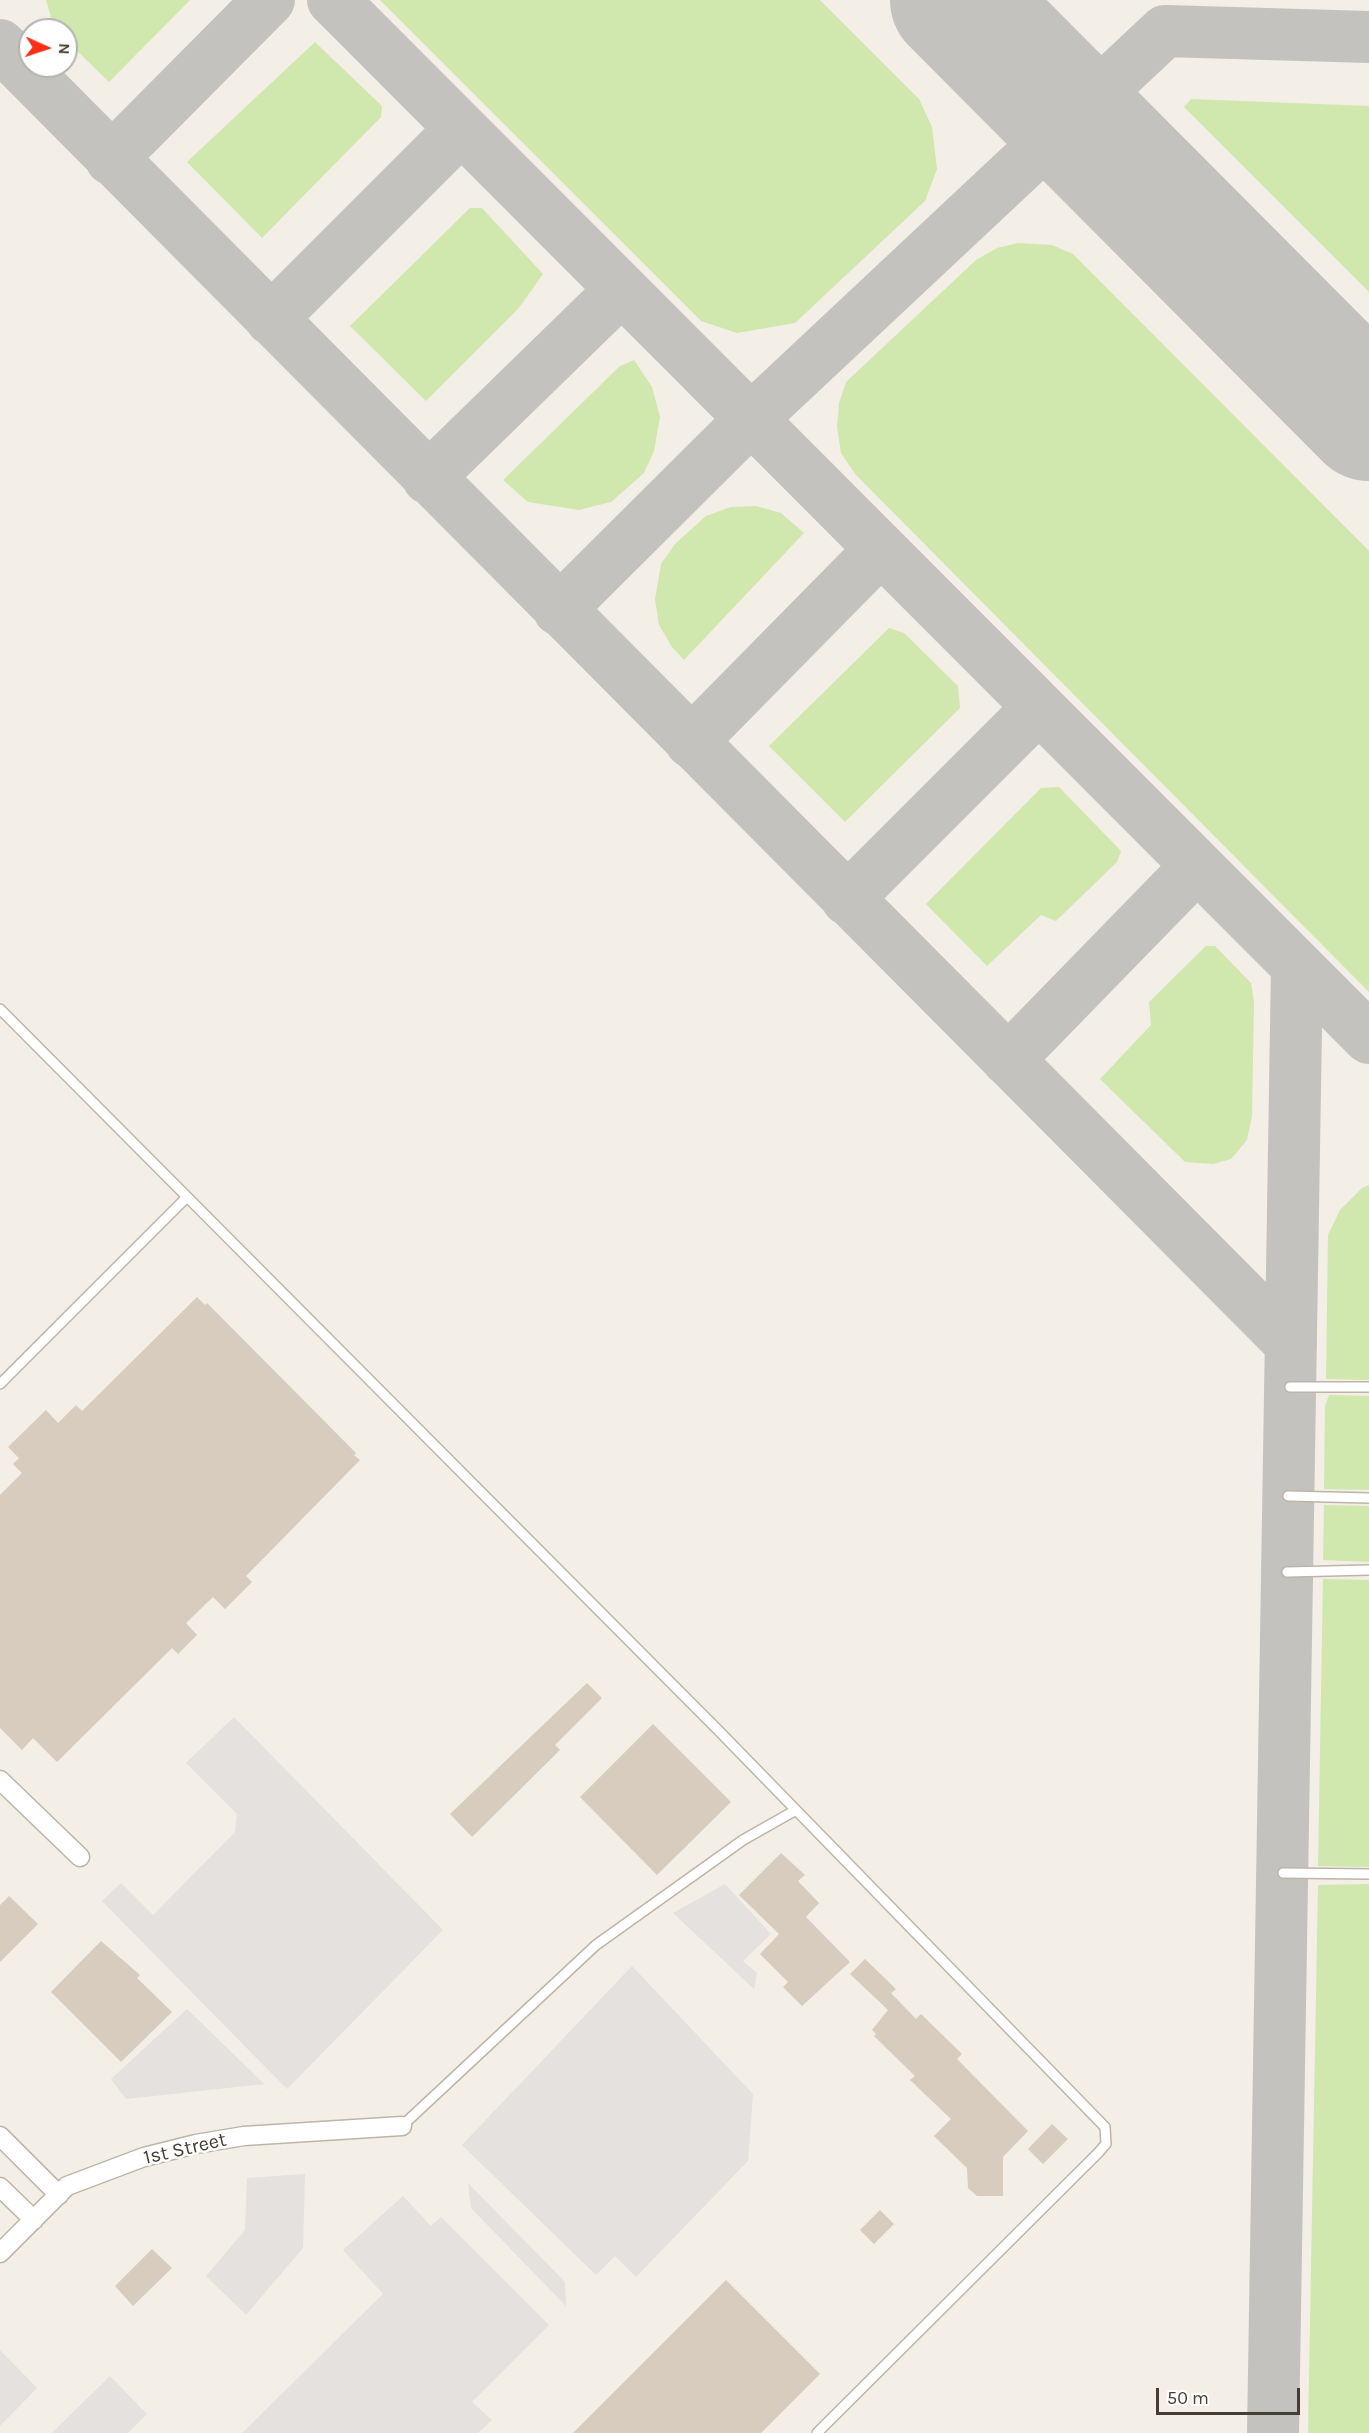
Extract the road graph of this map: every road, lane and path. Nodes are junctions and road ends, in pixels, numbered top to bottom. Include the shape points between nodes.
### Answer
1 (0, 1009) edge
2 (187, 1197) junction
3 (0, 1384) edge
4 (1290, 1387) dead end
5 (1369, 1387) edge
6 (1288, 1496) dead end
7 (1369, 1498) edge
8 (1369, 1570) edge
9 (1287, 1572) dead end
10 (0, 1780) edge
11 (796, 1810) junction
12 (80, 1857) dead end
13 (1283, 1873) dead end
14 (1369, 1874) edge
15 (402, 2126) joint
16 (0, 2136) edge
17 (0, 2187) edge
18 (58, 2195) junction
19 (34, 2220) junction
20 (0, 2253) edge
21 (817, 2433) edge

1 - 2 lane
2 - 3 lane
2 - 11 lane
4 - 5 lane
6 - 7 lane
8 - 9 lane
10 - 12 street
11 - 15 lane via 743,1840 596,1945
11 - 21 lane via 1097,2117 1106,2136 1106,2144 1098,2154
13 - 14 lane
15 - 18 street, 1st Street via 244,2136 196,2144 67,2186
16 - 18 street
17 - 19 street
18 - 19 street, 1st Street
19 - 20 street, 1st Street

